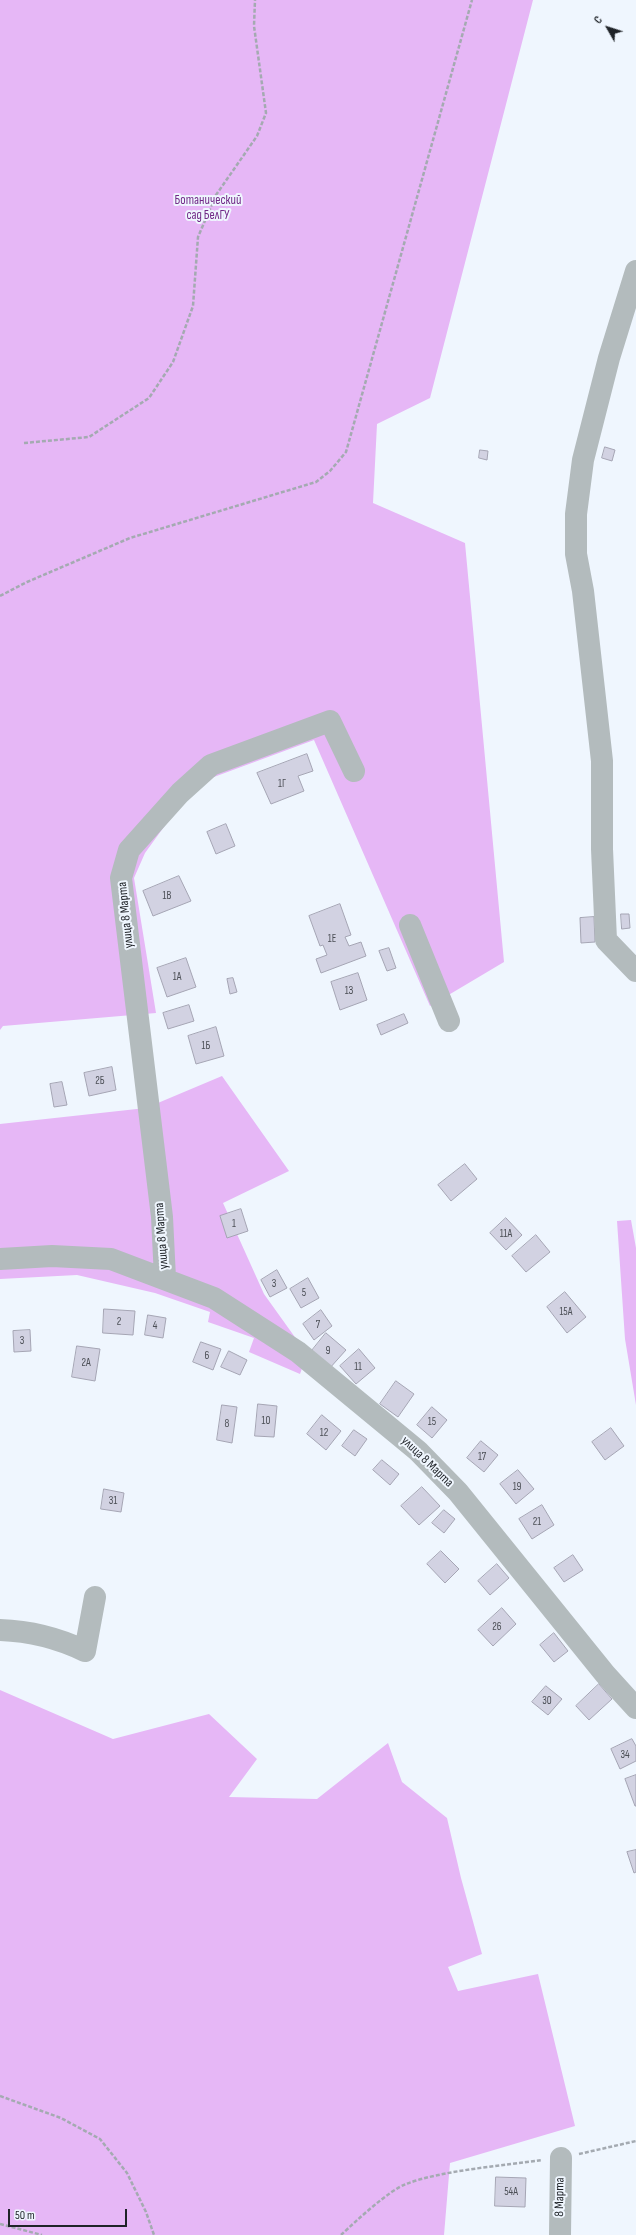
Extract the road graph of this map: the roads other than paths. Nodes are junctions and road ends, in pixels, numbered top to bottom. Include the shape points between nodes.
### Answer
1 (636, 271) edge
2 (354, 771) dead end
3 (410, 926) dead end
4 (636, 971) edge
5 (449, 1022) dead end
6 (0, 1259) edge
7 (165, 1278) junction
8 (95, 1597) dead end
9 (0, 1630) edge
10 (636, 1708) edge
11 (561, 2158) road end
12 (560, 2235) edge

1 - 4 street via 608,358 583,460 576,514 576,554 583,591 602,760 606,940
2 - 7 street, улица 8 Марта via 330,721 211,765 180,792 129,850 121,878 162,1217
3 - 5 street
6 - 7 street, улица 8 Марта via 52,1256 111,1259
7 - 10 street, улица 8 Марта via 214,1298 298,1352 418,1451 458,1492 605,1674
8 - 9 street via 85,1651 60,1639
11 - 12 street, 8 Марта

